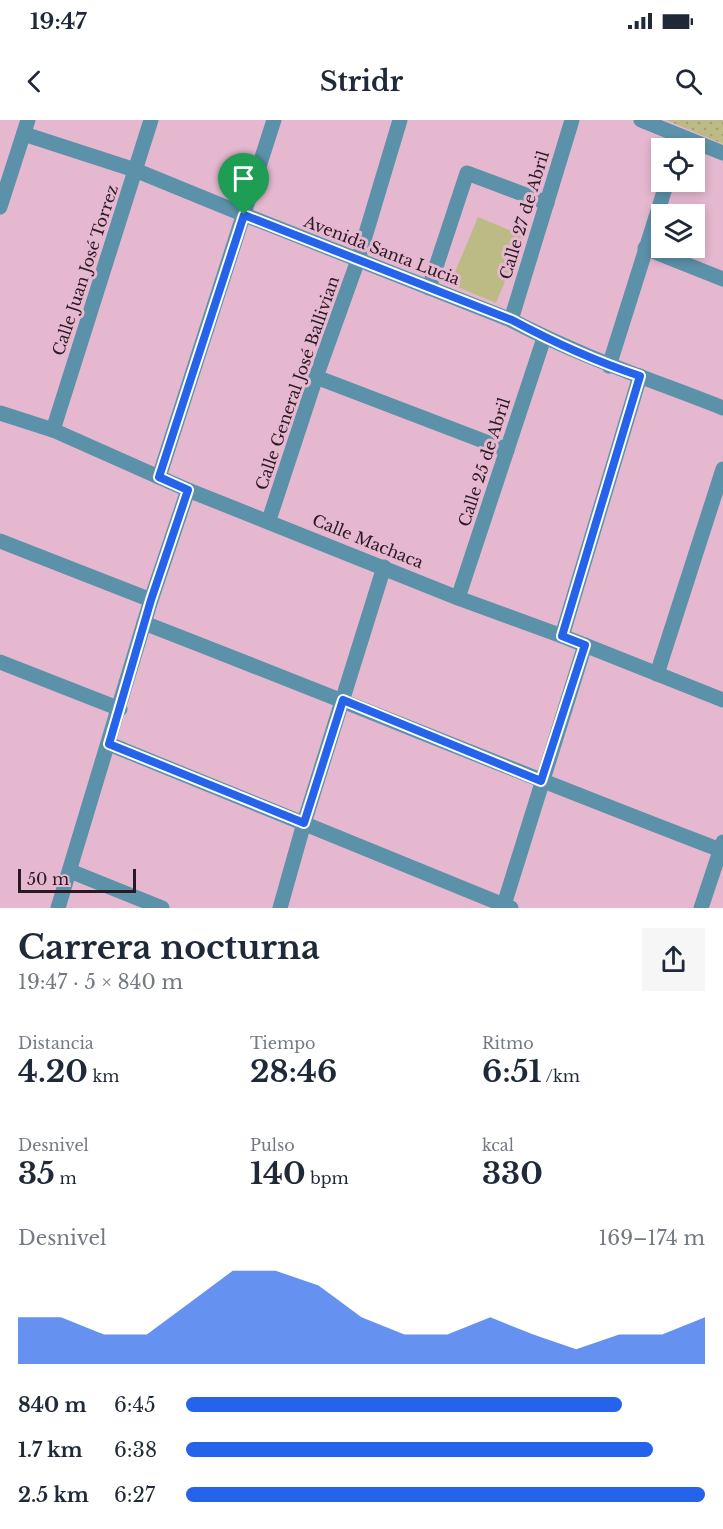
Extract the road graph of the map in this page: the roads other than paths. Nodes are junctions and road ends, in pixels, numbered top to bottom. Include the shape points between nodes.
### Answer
1 (151, 120) edge
2 (274, 120) edge
3 (400, 120) edge
4 (572, 120) edge
5 (641, 120) edge
6 (26, 127) edge
7 (673, 138) edge
8 (705, 148) edge
9 (723, 153) edge
10 (135, 170) junction
11 (664, 192) edge
12 (547, 203) junction
13 (0, 207) edge
14 (244, 215) junction
15 (645, 249) junction
16 (358, 260) junction
17 (723, 279) edge
18 (429, 288) junction
19 (512, 320) junction
20 (544, 338) junction
21 (609, 366) junction
22 (640, 376) junction
23 (316, 377) junction
24 (723, 408) edge
25 (0, 413) edge
26 (53, 430) junction
27 (507, 450) junction
28 (723, 469) edge
29 (159, 477) junction
30 (188, 490) junction
31 (269, 520) junction
32 (0, 541) edge
33 (384, 567) junction
34 (458, 598) junction
35 (151, 600) junction
36 (144, 623) junction
37 (562, 636) junction
38 (585, 645) junction
39 (0, 663) edge
40 (657, 674) junction
41 (343, 700) junction
42 (723, 700) edge
43 (120, 709) junction
44 (109, 744) junction
45 (541, 781) junction
46 (304, 823) junction
47 (722, 847) edge
48 (70, 871) junction
49 (506, 907) edge
50 (58, 908) edge
51 (162, 908) edge
52 (280, 908) edge
53 (702, 908) edge

1 - 10 street, Calle Juan José Torrez
2 - 14 street
3 - 16 street, Calle General José Ballivian
4 - 12 street, Calle 27 de Abril
5 - 7 street
6 - 10 street, Avenida Santa Lucia
6 - 13 street
8 - 9 street
10 - 14 street, Avenida Santa Lucia
10 - 26 street, Calle Juan José Torrez
11 - 15 street
12 - 18 street via 467,173
12 - 19 street, Calle 27 de Abril
14 - 16 street, Avenida Santa Lucia
14 - 29 street
15 - 17 street
15 - 21 street
16 - 18 street, Avenida Santa Lucia
16 - 23 street, Calle General José Ballivian
18 - 19 street, Avenida Santa Lucia
19 - 20 street, Avenida Santa Lucia
20 - 21 street, Avenida Santa Lucia
20 - 27 street, Calle 25 de Abril
21 - 22 street, Avenida Santa Lucia
22 - 24 street, Avenida Santa Lucia
22 - 37 street
23 - 27 street
23 - 31 street, Calle General José Ballivian
25 - 26 street, Calle Machaca
26 - 29 street, Calle Machaca
27 - 34 street, Calle 25 de Abril
28 - 40 street
29 - 30 street, Calle Machaca
30 - 31 street, Calle Machaca
30 - 35 street
31 - 33 street, Calle Machaca
32 - 35 street
33 - 34 street, Calle Machaca
33 - 41 street
34 - 37 street, Calle Machaca
35 - 36 street
36 - 41 street
36 - 43 street
37 - 38 street, Calle Machaca
38 - 40 street, Calle Machaca
38 - 45 street
39 - 43 street
40 - 42 street, Calle Machaca
41 - 45 street
41 - 46 street
43 - 44 street
44 - 46 street
44 - 48 street
45 - 47 street
45 - 49 street
46 - 49 street
46 - 52 street
47 - 53 street
48 - 50 street
48 - 51 street

